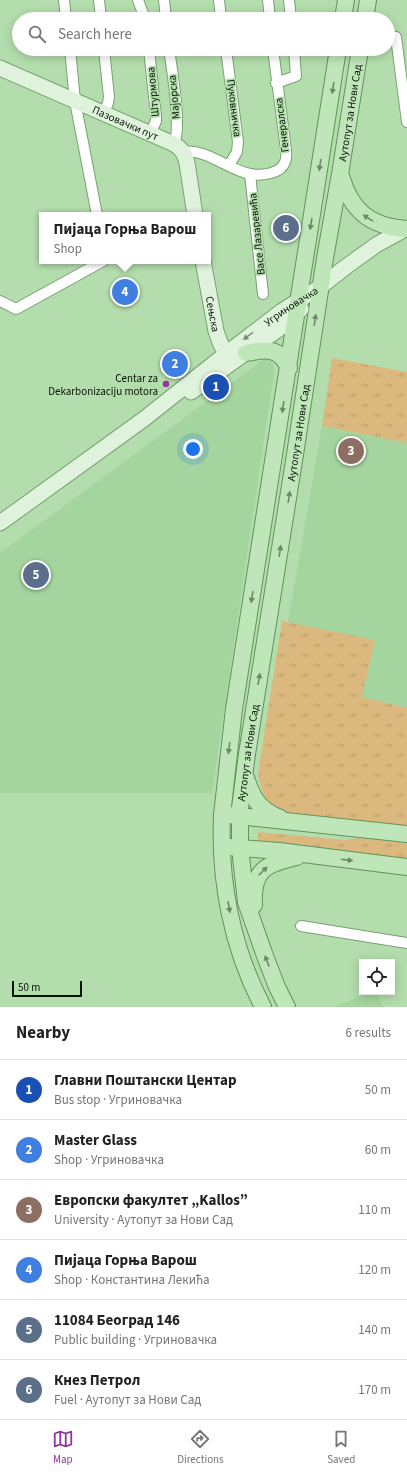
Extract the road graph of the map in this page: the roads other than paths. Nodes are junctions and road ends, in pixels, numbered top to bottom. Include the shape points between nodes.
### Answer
1 (64, 0) edge
2 (99, 0) edge
3 (138, 0) edge
4 (164, 0) edge
5 (218, 0) edge
6 (268, 0) edge
7 (289, 0) edge
8 (346, 0) edge
9 (368, 0) edge
10 (65, 12) edge
11 (100, 12) edge
12 (142, 12) edge
13 (165, 12) edge
14 (220, 12) edge
15 (269, 12) edge
16 (290, 12) edge
17 (344, 12) edge
18 (366, 12) edge
19 (396, 37) dead end
20 (71, 56) edge
21 (105, 56) edge
22 (149, 56) edge
23 (170, 56) edge
24 (227, 56) edge
25 (274, 56) edge
26 (295, 56) edge
27 (337, 56) edge
28 (359, 56) edge
29 (0, 68) edge
30 (276, 83) junction
31 (75, 101) junction
32 (104, 113) junction
33 (407, 122) edge
34 (150, 134) junction
35 (179, 148) junction
36 (229, 165) junction
37 (250, 174) junction
38 (340, 174) junction
39 (96, 212) edge
40 (195, 212) edge
41 (406, 229) edge
42 (98, 264) edge
43 (204, 264) edge
44 (320, 287) junction
45 (263, 294) dead end
46 (0, 301) edge
47 (298, 306) junction
48 (236, 356) junction
49 (289, 368) junction
50 (0, 523) edge
51 (244, 773) junction
52 (222, 815) junction
53 (239, 816) junction
54 (289, 821) junction
55 (407, 834) edge
56 (222, 847) junction
57 (240, 848) junction
58 (308, 855) junction
59 (407, 867) edge
60 (301, 926) dead end
61 (258, 935) junction
62 (407, 943) edge
63 (263, 1007) edge
64 (287, 1007) edge

1 - 10 street
2 - 11 street
3 - 12 street
4 - 13 street
5 - 14 street
6 - 15 street
7 - 16 street
8 - 17 main road
9 - 18 main road
19 - 33 street
20 - 31 street
21 - 32 street via 109,97
22 - 34 street, Штурмова via 156,116
23 - 35 street, Мајорска
24 - 36 street, Пуковничка via 238,142 237,152
25 - 30 street, Генералска
26 - 30 street via 296,76
27 -> 47 main road, Аутопут за Нови Сад
28 - 38 main road, Аутопут за Нови Сад
29 - 31 street, Пазовачки пут
30 - 37 street, Генералска via 286,150 285,162 272,173
31 - 32 street, Пазовачки пут
31 - 39 street
32 - 34 street, Пазовачки пут
34 - 35 street, Пазовачки пут
35 - 36 street, Пазовачки пут
35 - 40 street via 187,163
36 - 37 street, Пазовачки пут
37 - 45 street, Васе Лазаревића
41 -> 38 main road via 376,223 357,210 346,193
38 - 44 main road, Аутопут за Нови Сад
41 - 44 street, Угриновачка via 364,253
42 - 46 street via 16,309
43 - 48 street, Сењска via 219,340
44 - 47 street, Угриновачка
51 -> 44 main road, Аутопут за Нови Сад
47 - 48 street, Угриновачка via 276,331
47 - 49 main road, Аутопут за Нови Сад
48 - 49 main road via 264,350 275,352 285,360
48 - 50 street, Угриновачка
49 -> 52 main road, Аутопут за Нови Сад via 234,709
51 - 53 main road, Аутопут за Нови Сад
51 - 54 main road via 258,804 274,816
52 - 53 main road, Аутопут за Нови Сад
52 - 56 main road, Аутопут за Нови Сад
53 - 54 main road, Аутопут за Нови Сад
53 - 57 main road, Аутопут за Нови Сад
54 - 55 main road, Аутопут за Нови Сад
56 - 57 main road
56 -> 63 main road, Аутопут за Нови Сад via 232,925
57 - 58 main road
57 - 61 main road, Аутопут за Нови Сад via 245,895
58 -> 59 main road
61 -> 58 main road via 253,894 259,875 274,863
60 - 62 street
64 -> 61 main road via 277,988

